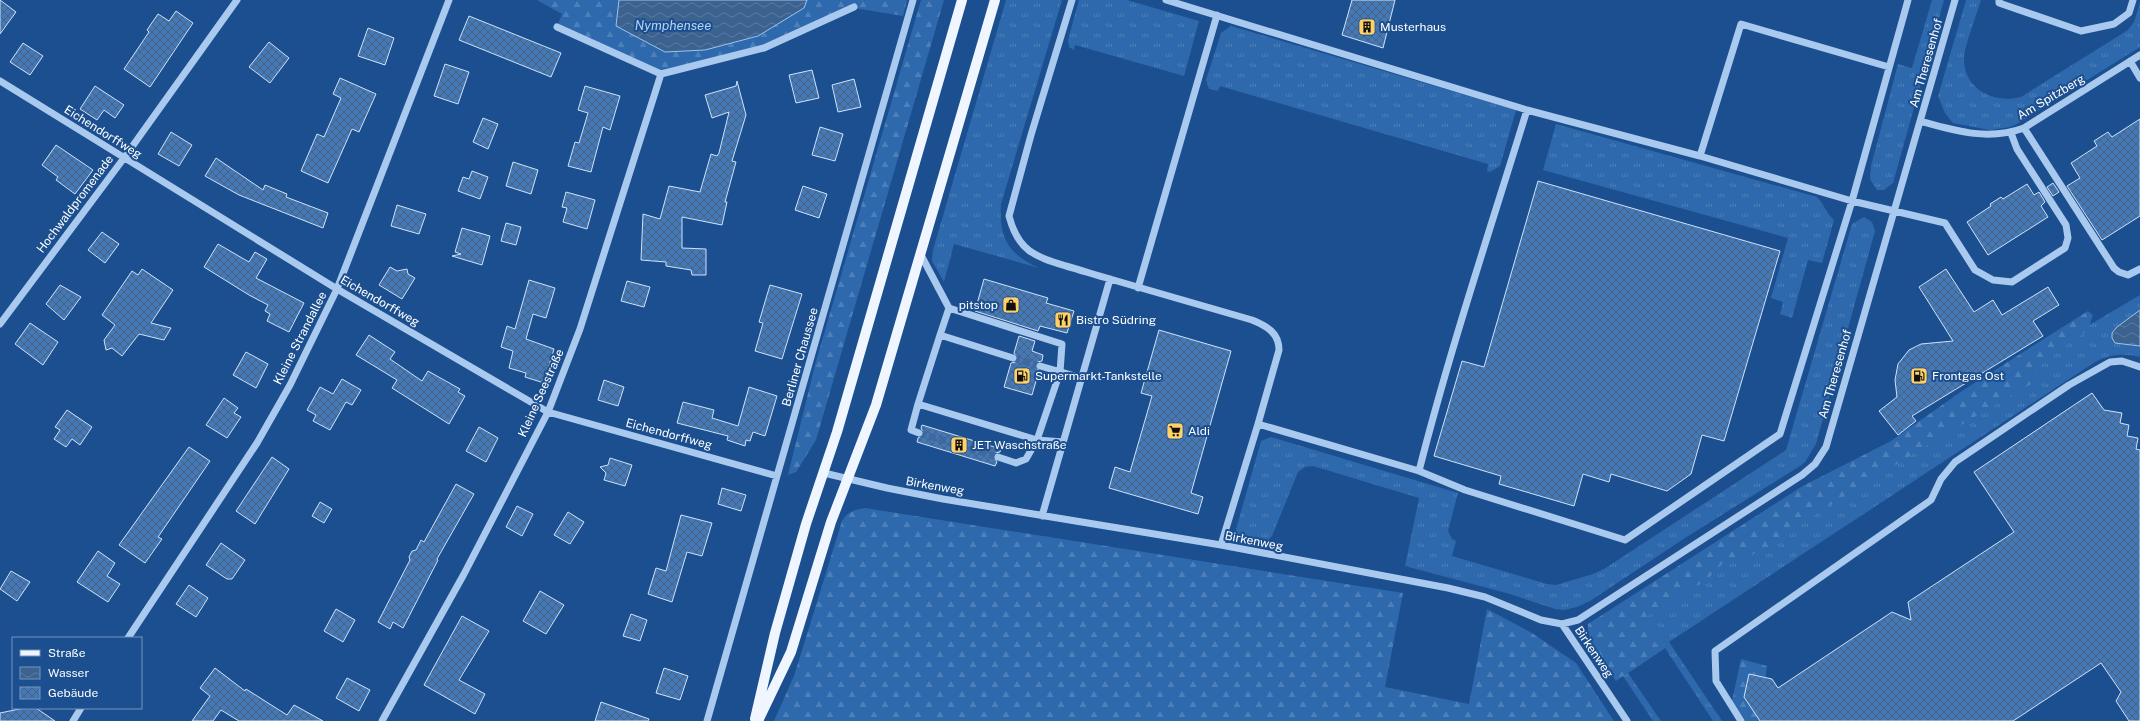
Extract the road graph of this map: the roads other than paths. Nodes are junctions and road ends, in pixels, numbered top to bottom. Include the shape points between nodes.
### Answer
1 (237, 0) edge
2 (450, 0) edge
3 (913, 0) edge
4 (962, 0) edge
5 (995, 0) edge
6 (1072, 0) edge
7 (1166, 0) edge
8 (1908, 0) edge
9 (1955, 0) edge
10 (2000, 0) edge
11 (2133, 0) edge
12 (854, 8) dead end
13 (1218, 15) junction
14 (557, 27) dead end
15 (2140, 55) edge
16 (2130, 61) junction
17 (1888, 67) junction
18 (661, 74) junction
19 (2140, 78) edge
20 (0, 81) edge
21 (1527, 110) junction
22 (1920, 121) junction
23 (2024, 128) junction
24 (2011, 133) junction
25 (1700, 156) junction
26 (124, 158) junction
27 (1852, 201) junction
28 (1893, 211) junction
29 (921, 255) junction
30 (2140, 268) edge
31 (1110, 279) junction
32 (1138, 288) junction
33 (337, 289) junction
34 (949, 308) junction
35 (0, 324) edge
36 (940, 335) junction
37 (1013, 358) tunnel mouth
38 (1040, 366) tunnel mouth
39 (2140, 367) edge
40 (1060, 372) junction
41 (1082, 378) junction
42 (918, 404) junction
43 (548, 412) junction
44 (1258, 424) junction
45 (919, 433) dead end
46 (1037, 440) junction
47 (1063, 442) junction
48 (998, 457) tunnel mouth
49 (1419, 471) junction
50 (824, 473) junction
51 (777, 476) junction
52 (848, 479) junction
53 (1042, 516) junction
54 (1221, 545) junction
55 (1562, 624) junction
56 (129, 637) edge
57 (80, 709) edge
58 (73, 721) edge
59 (382, 721) edge
60 (707, 721) edge
61 (755, 721) edge
62 (758, 721) edge
63 (1627, 721) edge
64 (1741, 721) edge

1 - 26 street, Hochwaldpromenade
2 - 33 street, Kleine Strandallee
3 - 51 street, Berliner Chaussee
4 - 50 main road
5 - 29 main road
6 - 31 street via 1031,135 1010,216 1012,228 1023,246 1037,257
7 - 13 street
8 - 17 street
9 - 22 street, Am Theresenhof
10 - 11 street via 2000,3 2081,31 2114,24 2129,13
12 - 18 street via 764,48
13 - 21 street
13 - 32 street
14 - 18 street
15 - 16 street, Am Spitzberg
16 - 19 street
16 - 23 street, Am Spitzberg
17 - 25 street via 1740,24
17 - 27 street
18 - 43 street, Kleine Seestraße via 580,330
20 - 26 street, Eichendorffweg
21 - 25 street
21 - 49 street via 1490,223
22 - 24 street, Am Spitzberg via 1963,133
22 - 28 street, Am Theresenhof
23 - 24 street, Am Spitzberg
23 - 30 street via 2114,268 2128,275
24 - 28 street via 2017,148 2066,225 2068,238 2065,248 2012,282 1993,280 1975,270 1945,223
25 - 27 street
26 - 33 street, Eichendorffweg
26 - 35 street, Hochwaldpromenade
27 - 28 street
27 - 49 street via 1780,434 1625,540 1465,490
28 - 55 street, Am Theresenhof via 1826,447 1815,464 1802,475 1578,620
29 - 34 street
29 - 52 main road via 876,405
31 - 32 street
31 - 41 street
32 - 44 street via 1252,320 1273,332 1279,340 1279,350
33 - 43 street, Eichendorffweg
33 - 56 street, Kleine Strandallee via 290,385 257,443
34 - 36 street
34 - 40 street via 1062,344
36 - 37 street
36 - 42 street
38 - 40 street
39 - 64 street via 2122,361 2110,362 2069,385 1990,437 1956,462 1940,479 1930,500 1715,651 1716,681
40 - 41 street
40 - 46 street
41 - 47 street
42 - 45 street via 911,430
42 - 46 street
43 - 51 street, Eichendorffweg
43 - 59 street, Kleine Seestraße via 464,574
44 - 49 street
44 - 54 street
46 - 47 street
46 - 48 street via 1026,459 1016,463
47 - 53 street
50 - 52 street, Birkenweg
50 - 61 main road via 806,524 775,633
51 - 60 street, Berliner Chaussee
52 - 53 street, Birkenweg via 894,490
52 - 62 main road via 831,522 791,652
53 - 54 street, Birkenweg
54 - 55 street, Birkenweg via 1448,588 1485,597 1541,620
55 - 63 street, Birkenweg
57 - 58 street

